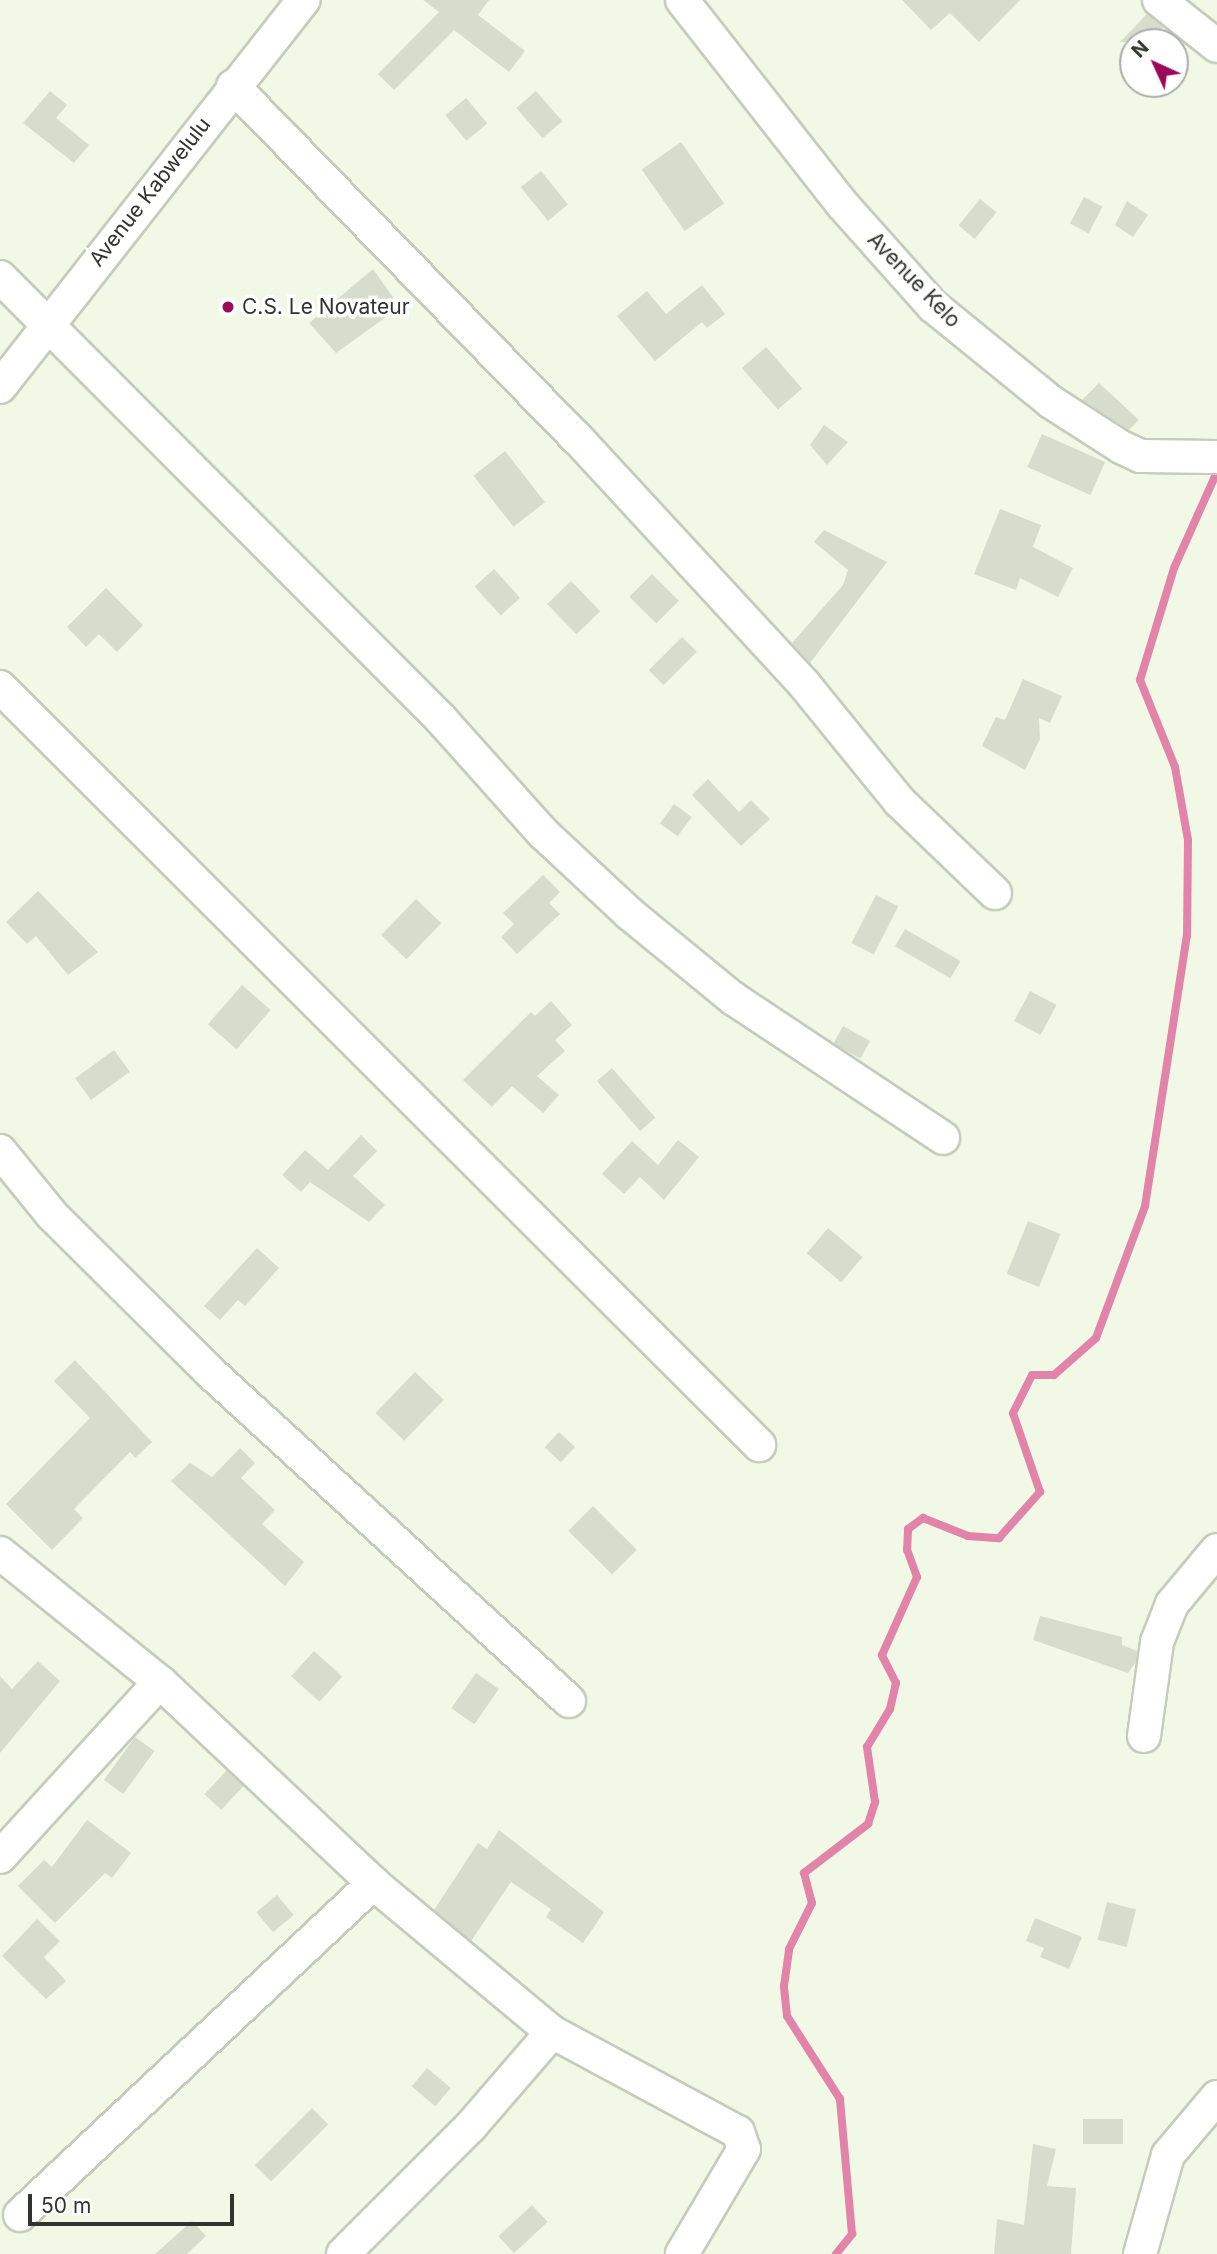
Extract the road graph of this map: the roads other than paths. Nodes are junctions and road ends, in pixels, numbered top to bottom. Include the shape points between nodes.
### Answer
1 (303, 0) edge
2 (681, 0) edge
3 (1159, 0) edge
4 (1217, 46) edge
5 (233, 86) junction
6 (0, 277) edge
7 (49, 321) junction
8 (0, 387) edge
9 (1217, 457) edge
10 (0, 687) edge
11 (995, 893) dead end
12 (943, 1138) dead end
13 (0, 1151) edge
14 (759, 1445) dead end
15 (1217, 1550) edge
16 (0, 1553) edge
17 (160, 1682) junction
18 (569, 1701) dead end
19 (1144, 1736) dead end
20 (0, 1857) edge
21 (373, 1883) junction
22 (552, 2032) junction
23 (1217, 2097) edge
24 (20, 2215) dead end
25 (343, 2254) edge
26 (682, 2254) edge
27 (1140, 2254) edge

1 - 5 street, Avenue Kabwelulu
2 - 9 street, Avenue Kelo via 842,204 933,306 1051,402 1121,447 1140,456
3 - 4 street
5 - 7 street, Avenue Kabwelulu
5 - 11 street via 577,438 804,684 899,801
6 - 7 street
7 - 8 street, Avenue Kabwelulu
7 - 12 street via 440,719 543,833 630,915 734,999
10 - 14 street
13 - 18 street via 52,1215 210,1372
15 - 19 street via 1172,1604 1157,1642
16 - 17 street
17 - 20 street
17 - 21 street
21 - 22 street
21 - 24 street
22 - 25 street via 471,2126
22 - 26 street via 745,2139
23 - 27 street via 1168,2155

